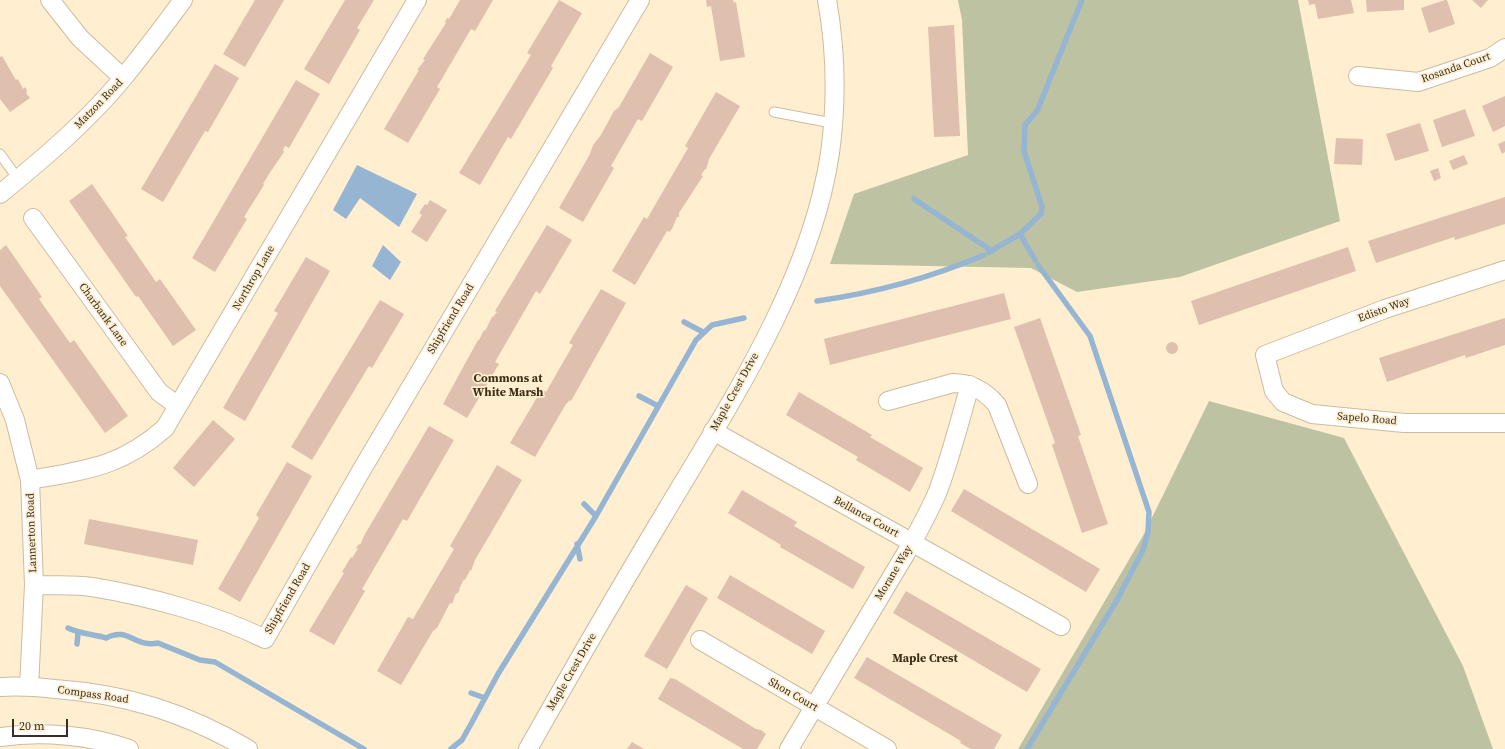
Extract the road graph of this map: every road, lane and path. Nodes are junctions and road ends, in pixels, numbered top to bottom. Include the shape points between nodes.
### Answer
1 (50, 0) edge
2 (183, 0) edge
3 (417, 0) edge
4 (640, 0) edge
5 (827, 0) edge
6 (1505, 48) edge
7 (1358, 76) dead end
8 (123, 78) junction
9 (774, 112) dead end
10 (832, 123) junction
11 (0, 154) edge
12 (18, 179) junction
13 (0, 194) edge
14 (33, 218) dead end
15 (1505, 270) edge
16 (1265, 355) joint
17 (0, 383) edge
18 (970, 385) junction
19 (888, 401) dead end
20 (178, 406) junction
21 (1505, 423) edge
22 (713, 431) junction
23 (30, 480) junction
24 (1028, 484) dead end
25 (912, 543) junction
26 (34, 585) junction
27 (1061, 626) dead end
28 (700, 640) dead end
29 (0, 687) edge
30 (29, 687) junction
31 (814, 707) junction
32 (0, 737) edge
33 (129, 749) edge
34 (248, 749) edge
35 (528, 749) edge
36 (789, 749) edge
37 (887, 749) edge

1 - 8 street via 80,38
2 - 8 street, Matzon Road
3 - 20 street, Northrop Lane
4 - 26 street, Shipfriend Road via 365,464 265,639 214,618 152,600 90,587
5 - 10 street, Maple Crest Drive via 833,37 835,99
6 - 7 street, Rosanda Court via 1490,58 1418,82
8 - 12 street, Matzon Road via 76,128
9 - 10 lane
10 - 22 street, Maple Crest Drive via 830,154 806,244 770,329
11 - 12 lane
12 - 13 street, Matzon Road
14 - 20 street, Charbank Lane via 159,392
15 - 16 street, Edisto Way via 1385,309
16 - 21 street, Sapelo Road via 1274,391 1283,402 1312,414 1404,423
17 - 23 street, Lannerton Road via 15,420
18 - 19 street via 952,383
18 - 24 street via 990,397 997,406
18 - 25 street, Morane Way via 937,492
20 - 23 street, Northrop Lane via 165,428 152,440 114,462 82,471
22 - 25 street, Bellanca Court
22 - 35 street, Maple Crest Drive
23 - 26 street, Lannerton Road
25 - 27 street, Bellanca Court
25 - 31 street, Morane Way
26 - 30 street, Lannerton Road
28 - 31 street, Shon Court
29 - 30 street, Compass Road
30 - 34 street, Compass Road via 87,691 140,702 215,730
31 - 36 street, Morane Way
31 - 37 street, Shon Court
32 - 33 street via 76,737

